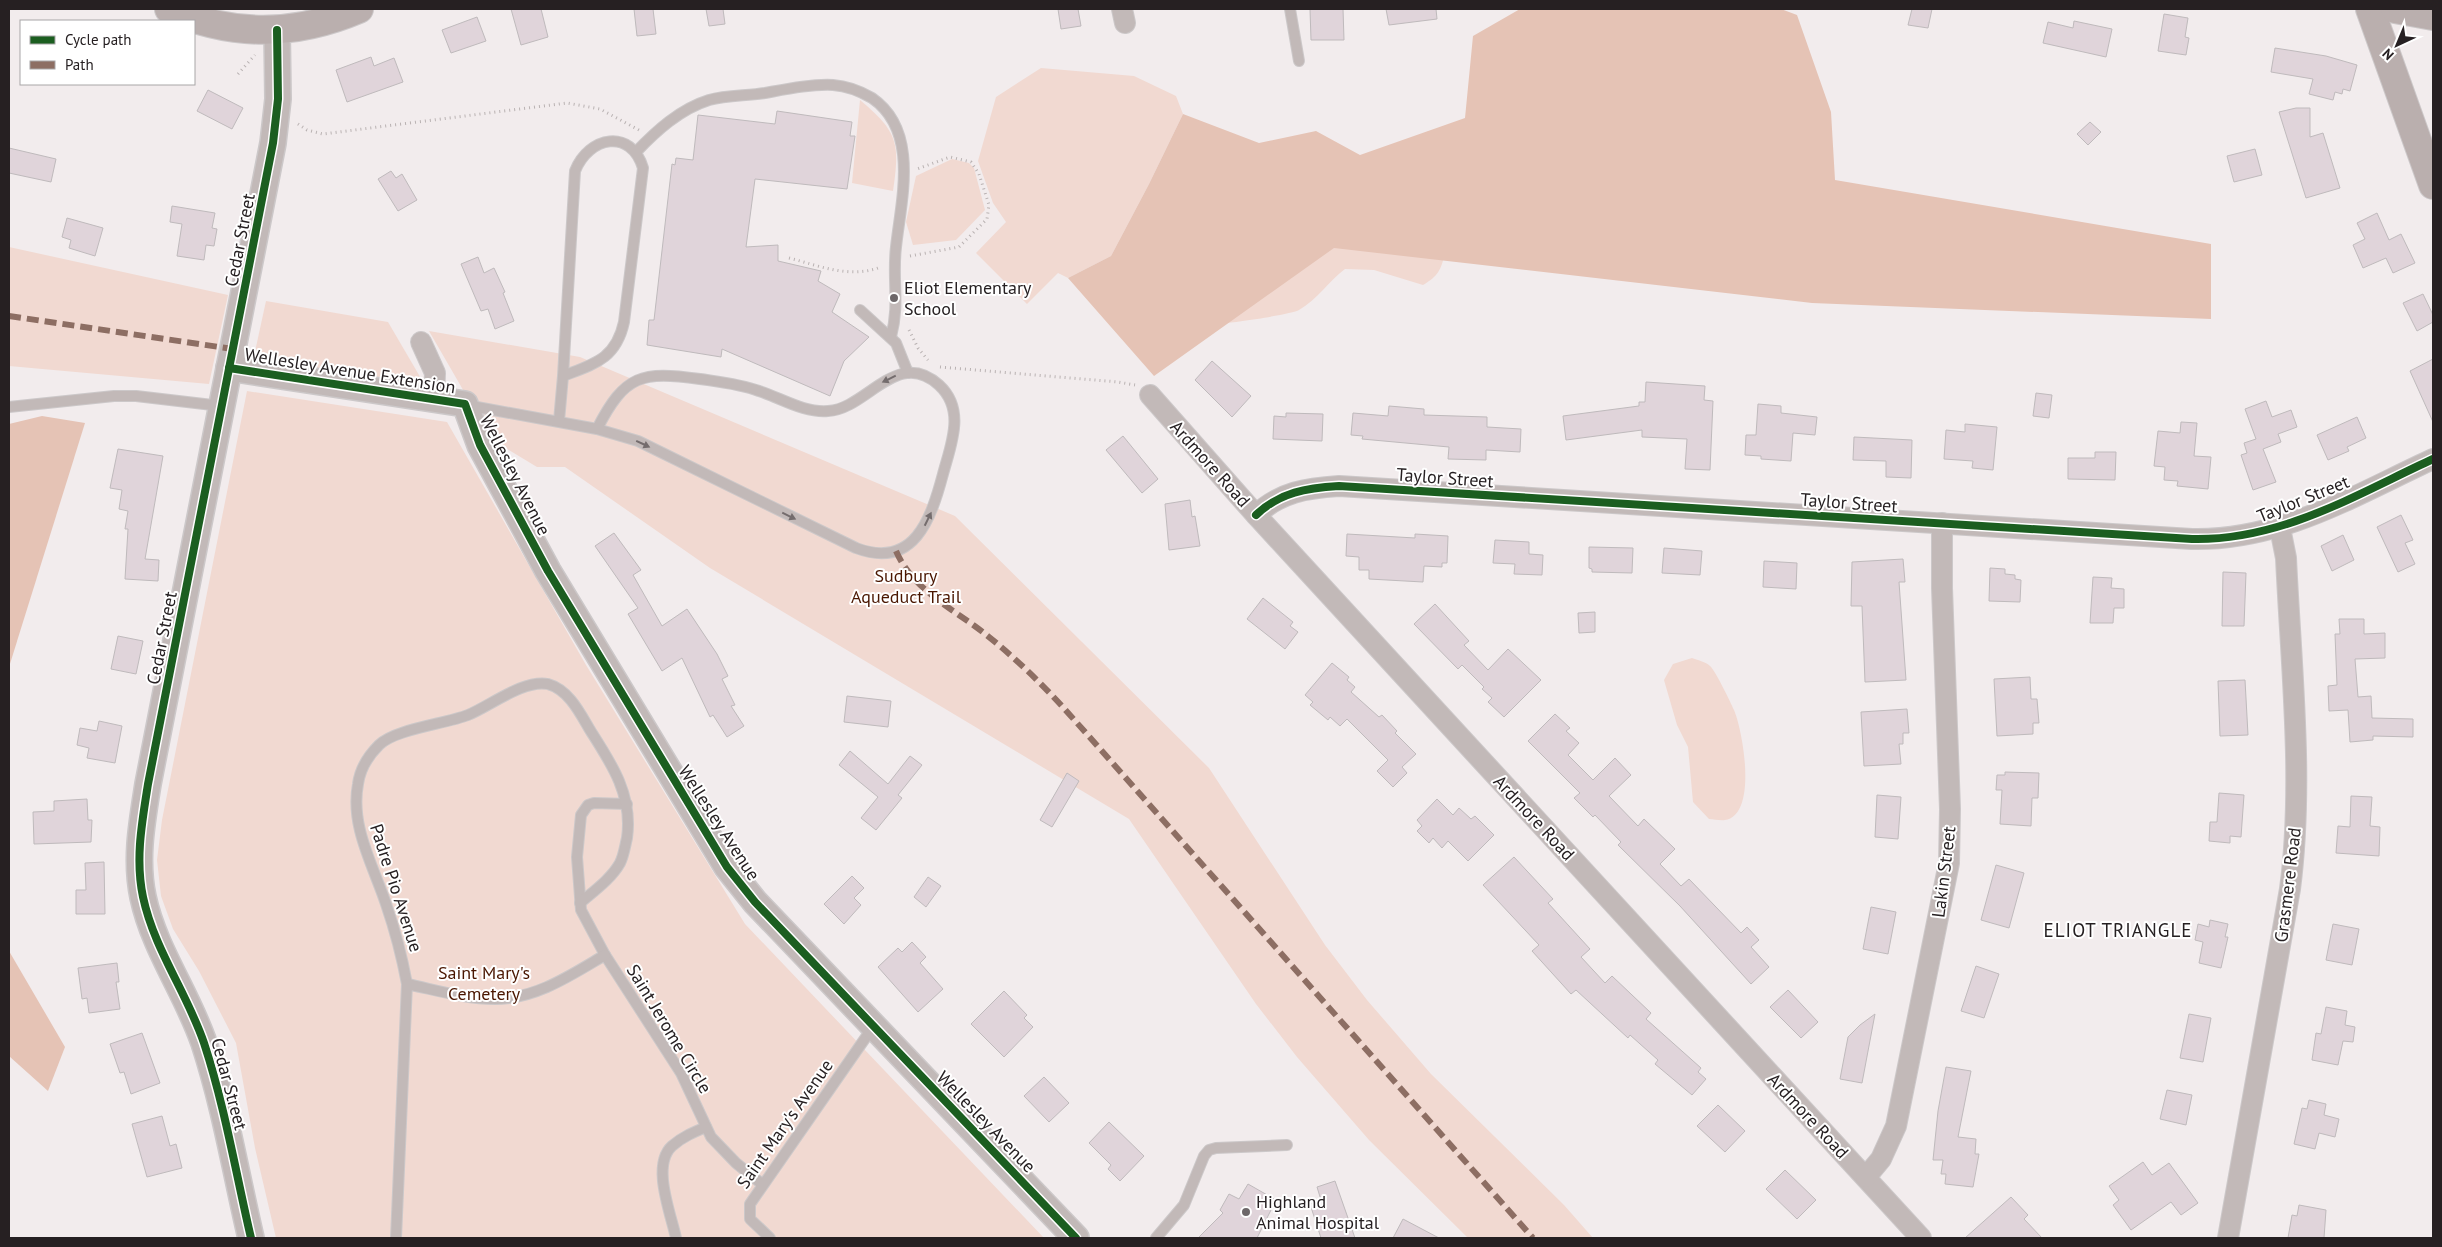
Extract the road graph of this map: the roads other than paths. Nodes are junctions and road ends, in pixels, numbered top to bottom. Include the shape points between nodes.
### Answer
1 (169, 9) edge
2 (359, 9) edge
3 (1290, 9) edge
4 (2370, 9) edge
5 (2395, 9) edge
6 (2433, 16) edge
7 (277, 30) junction
8 (1299, 61) dead end
9 (636, 152) junction
10 (2433, 185) edge
11 (860, 310) dead end
12 (891, 337) junction
13 (421, 342) dead end
14 (230, 368) junction
15 (908, 373) junction
16 (563, 376) junction
17 (1150, 395) road end
18 (434, 398) junction
19 (465, 404) junction
20 (9, 407) edge
21 (222, 407) junction
22 (559, 421) junction
23 (597, 429) junction
24 (2433, 459) edge
25 (1256, 515) junction
26 (1942, 523) junction
27 (2280, 528) junction
28 (627, 804) junction
29 (580, 903) junction
30 (605, 955) junction
31 (407, 984) junction
32 (873, 1027) junction
33 (706, 1127) junction
34 (1287, 1146) dead end
35 (1866, 1177) junction
36 (762, 1184) junction
37 (252, 1238) edge
38 (396, 1238) edge
39 (676, 1238) edge
40 (770, 1238) edge
41 (1076, 1238) edge
42 (1156, 1238) edge
43 (1921, 1238) edge
44 (2228, 1238) edge

1 - 7 main road via 224,26
2 - 7 main road via 319,23
3 - 8 lane
4 - 10 main road
5 - 6 main road
7 - 14 street, Cedar Street via 276,126
9 - 12 lane via 670,120 709,100 822,86 845,87 876,101 891,119 901,142 904,175 894,262 897,312
9 - 16 lane via 643,168 643,178 622,332 614,349 601,360
9 - 16 lane via 621,142 602,142 584,154 576,171
11 - 12 lane
12 - 15 lane
13 - 18 street via 435,373
14 - 18 street, Wellesley Avenue Extension
14 - 21 street, Cedar Street
15 -> 23 lane via 888,379 846,406 827,411 804,408 736,385 656,375 637,380 622,390
23 -> 15 lane via 638,441 856,548 873,554 889,554 918,536 928,520 937,499 955,430 954,410 947,394 932,379
16 - 22 lane
17 - 25 street, Ardmore Road
18 - 19 street, Wellesley Avenue Extension
19 - 22 lane
19 - 32 street, Wellesley Avenue via 480,445 545,566 723,862 754,902
20 - 21 lane via 128,396
21 - 37 street, Cedar Street via 146,797 139,867 143,898 153,929 208,1055
22 - 23 lane
24 - 27 street, Taylor Street
25 - 26 street, Taylor Street via 1292,492 1339,486
25 - 35 street, Ardmore Road
26 - 27 street, Taylor Street via 2209,539 2242,537
26 - 35 street, Lakin Street via 1950,809 1948,870 1896,1126 1886,1149
27 - 44 street, Grasmere Road via 2286,558 2294,743 2294,848 2290,889
28 - 29 lane via 629,819 620,863
28 - 29 lane, Saint Jerome Circle via 594,803 581,816 576,857
28 - 31 lane, Padre Pio Avenue via 613,767 576,706 563,692 546,684 528,686 465,716 401,734 380,744 362,766 357,819 368,860 394,928
29 - 30 lane, Saint Jerome Circle
30 - 31 lane via 555,984 525,995 478,998
30 - 33 lane, Saint Jerome Circle via 681,1073
31 - 38 lane, Padre Pio Avenue
32 - 36 lane, Saint Mary's Avenue
32 - 41 street, Wellesley Avenue
33 - 36 lane, Saint Jerome Circle via 716,1144
33 - 39 lane via 677,1142 662,1162
34 - 42 lane via 1209,1150 1184,1205
35 - 43 street, Ardmore Road
36 - 40 lane, Saint Mary's Avenue via 748,1213 753,1224

